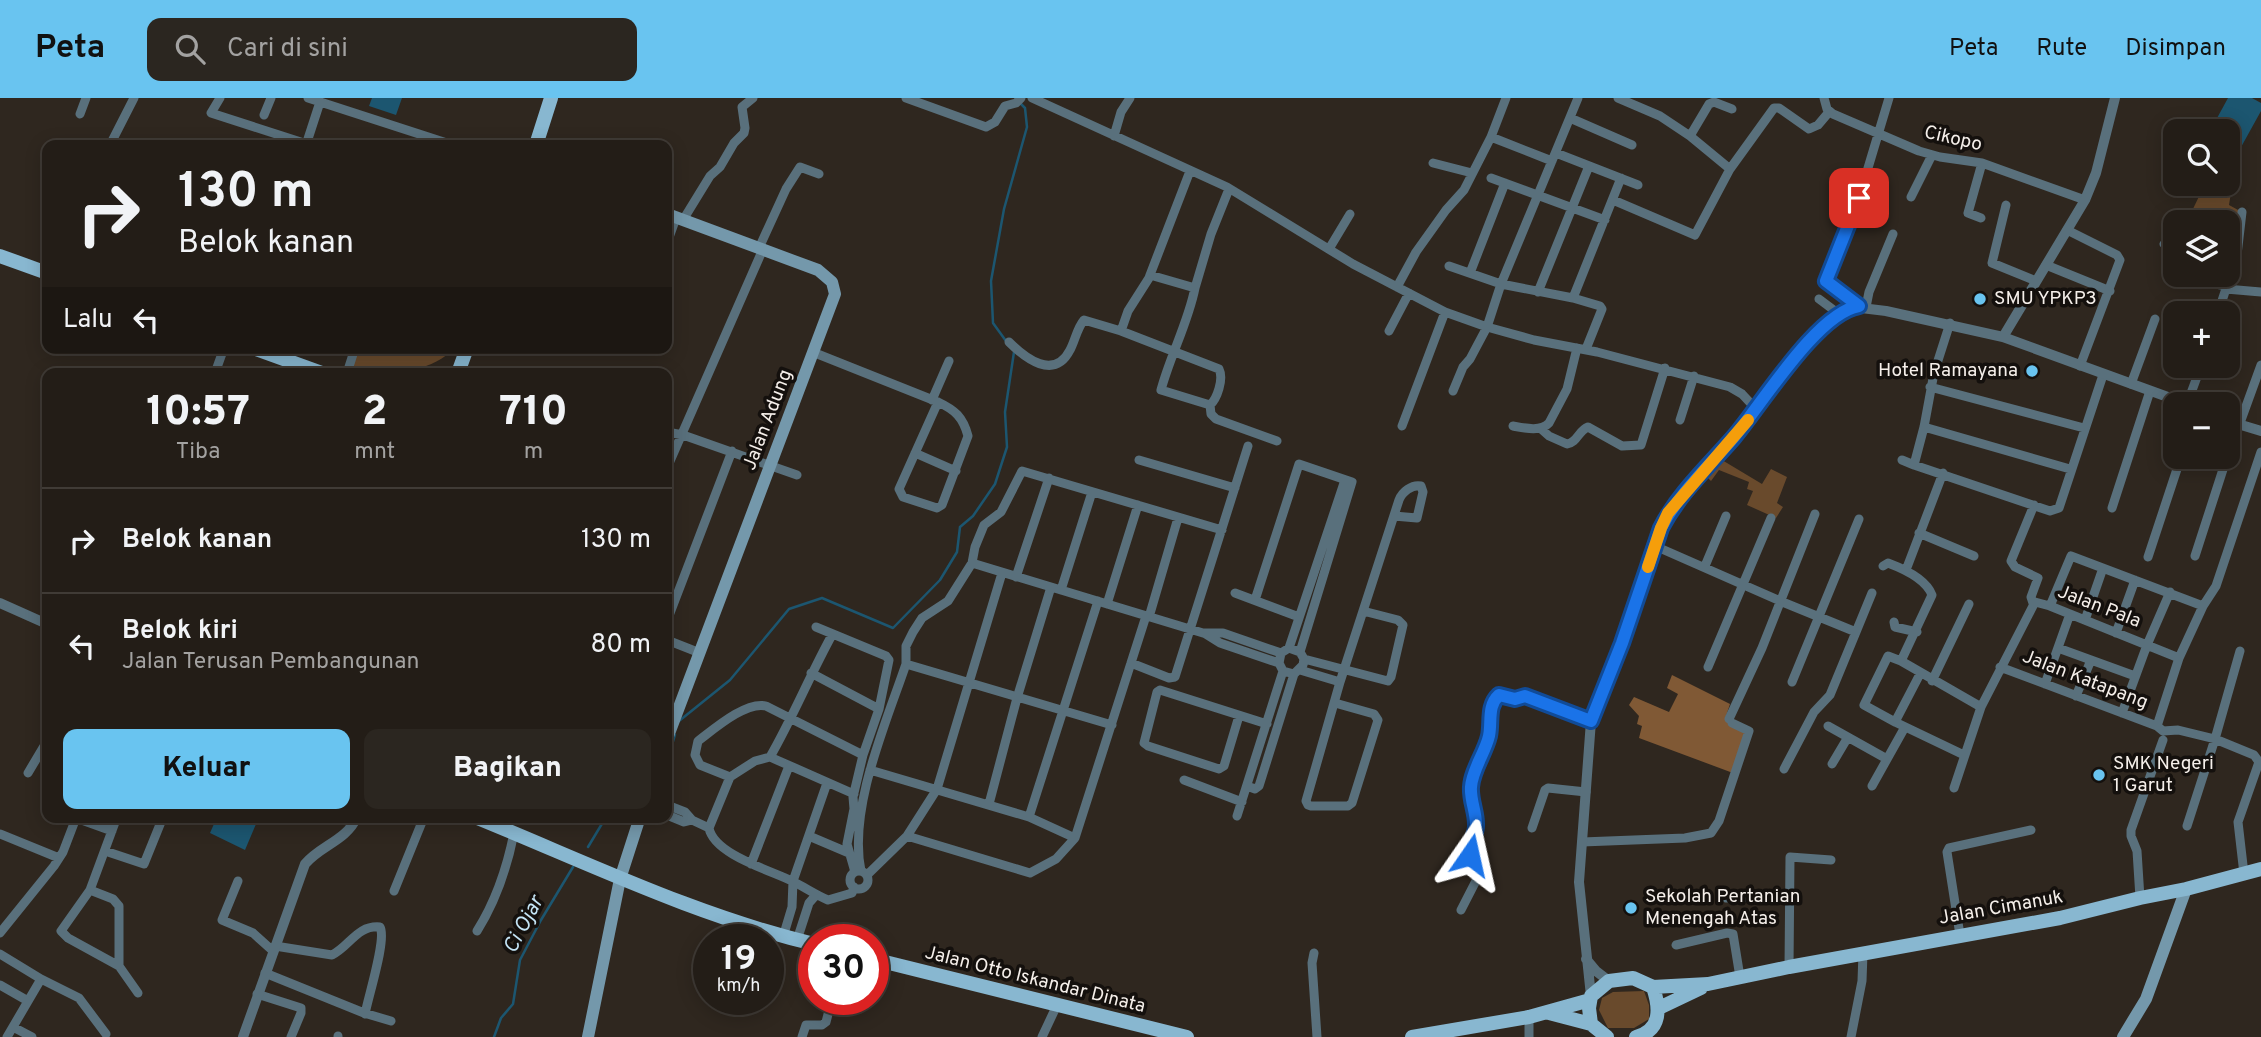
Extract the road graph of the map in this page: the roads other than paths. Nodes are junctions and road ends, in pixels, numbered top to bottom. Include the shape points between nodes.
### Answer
1 (86, 98) edge
2 (134, 98) edge
3 (220, 98) edge
4 (271, 98) edge
5 (308, 98) edge
6 (551, 98) edge
7 (753, 98) edge
8 (906, 98) edge
9 (1032, 98) edge
10 (1130, 98) edge
11 (1506, 98) edge
12 (1578, 98) edge
13 (1618, 98) edge
14 (1824, 98) edge
15 (1889, 98) edge
16 (2115, 98) edge
17 (1715, 100) edge
18 (1018, 101) edge
19 (320, 102) junction
20 (1732, 109) dead end
21 (1829, 112) junction
22 (80, 114) dead end
23 (264, 115) dead end
24 (1570, 118) junction
25 (1878, 132) junction
26 (1114, 136) junction
27 (1690, 136) junction
28 (1491, 138) junction
29 (113, 140) edge
30 (291, 140) edge
31 (308, 140) edge
32 (421, 140) edge
33 (538, 140) edge
34 (1632, 145) dead end
35 (1932, 155) junction
36 (1554, 157) junction
37 (1433, 163) dead end
38 (1982, 163) junction
39 (1589, 166) junction
40 (1730, 169) junction
41 (1189, 171) junction
42 (1472, 173) junction
43 (819, 174) dead end
44 (1491, 178) dead end
45 (1621, 178) junction
46 (1505, 183) junction
47 (1638, 185) dead end
48 (1229, 189) junction
49 (1537, 195) junction
50 (1912, 197) dead end
51 (1613, 200) junction
52 (2085, 200) junction
53 (2006, 205) dead end
54 (1572, 207) junction
55 (2242, 212) dead end
56 (1350, 214) dead end
57 (675, 218) edge
58 (1981, 218) dead end
59 (1605, 220) junction
60 (2240, 220) edge
61 (2067, 230) junction
62 (1893, 234) dead end
63 (761, 248) junction
64 (1329, 249) junction
65 (0, 256) edge
66 (2046, 265) junction
67 (1449, 266) dead end
68 (42, 271) edge
69 (1470, 273) junction
70 (1150, 275) junction
71 (2036, 281) junction
72 (1501, 284) junction
73 (1397, 287) junction
74 (2227, 287) joint
75 (1195, 288) junction
76 (2110, 291) junction
77 (1538, 292) junction
78 (2261, 292) edge
79 (1409, 293) junction
80 (1573, 298) junction
81 (1819, 299) dead end
82 (2222, 301) edge
83 (1862, 307) junction
84 (1445, 312) junction
85 (1839, 314) junction
86 (2155, 319) dead end
87 (1950, 323) junction
88 (1487, 327) junction
89 (1121, 331) junction
90 (1389, 331) dead end
91 (2003, 337) junction
92 (1009, 342) dead end
93 (1581, 349) junction
94 (815, 353) junction
95 (1175, 353) junction
96 (270, 354) edge
97 (949, 361) dead end
98 (2261, 365) edge
99 (2080, 366) junction
100 (308, 368) edge
101 (1665, 368) junction
102 (2103, 375) junction
103 (1695, 376) junction
104 (2130, 384) junction
105 (1930, 387) junction
106 (1453, 391) dead end
107 (2150, 391) junction
108 (2163, 396) edge
109 (935, 401) junction
110 (1209, 405) junction
111 (2240, 408) edge
112 (1756, 409) junction
113 (1679, 420) dead end
114 (2240, 425) edge
115 (1402, 426) dead end
116 (1513, 426) dead end
117 (1924, 427) junction
118 (1540, 428) junction
119 (2084, 428) junction
120 (2261, 431) edge
121 (672, 433) edge
122 (682, 435) junction
123 (1277, 441) dead end
124 (1248, 446) dead end
125 (732, 451) junction
126 (2261, 452) edge
127 (915, 453) junction
128 (672, 457) edge
129 (1139, 460) dead end
130 (1902, 460) dead end
131 (1914, 464) junction
132 (772, 465) junction
133 (2070, 469) junction
134 (2177, 469) edge
135 (2224, 469) edge
136 (956, 471) junction
137 (1943, 473) junction
138 (797, 475) dead end
139 (1049, 478) junction
140 (1235, 488) junction
141 (1092, 492) junction
142 (1138, 505) junction
143 (2034, 505) junction
144 (2112, 508) dead end
145 (1815, 514) dead end
146 (1394, 516) dead end
147 (1726, 516) dead end
148 (1178, 518) junction
149 (1771, 518) dead end
150 (1858, 519) dead end
151 (1222, 530) junction
152 (1919, 533) junction
153 (1656, 545) junction
154 (1974, 556) dead end
155 (2195, 556) dead end
156 (2148, 557) dead end
157 (972, 563) junction
158 (1322, 564) junction
159 (1705, 566) junction
160 (1883, 566) dead end
161 (2103, 568) junction
162 (1906, 570) junction
163 (1002, 573) junction
164 (1016, 577) junction
165 (2135, 580) junction
166 (1743, 584) junction
167 (1051, 587) junction
168 (1061, 590) junction
169 (2170, 592) junction
170 (1235, 593) dead end
171 (1872, 593) dead end
172 (1255, 600) junction
173 (1780, 601) junction
174 (0, 603) edge
175 (1102, 603) junction
176 (2033, 603) junction
177 (1969, 604) dead end
178 (2050, 606) junction
179 (2203, 606) junction
180 (672, 608) edge
181 (1363, 611) junction
182 (2070, 614) junction
183 (1147, 616) junction
184 (1299, 617) junction
185 (1819, 617) junction
186 (2085, 620) junction
187 (42, 622) edge
188 (1894, 622) dead end
189 (816, 626) dead end
190 (1190, 629) junction
191 (1856, 632) junction
192 (1917, 632) junction
193 (1203, 633) junction
194 (2116, 633) junction
195 (832, 635) junction
196 (672, 642) edge
197 (2147, 645) junction
198 (2058, 648) junction
199 (1285, 651) junction
200 (2240, 651) dead end
201 (700, 653) junction
202 (1302, 655) junction
203 (2179, 658) junction
204 (2091, 660) junction
205 (1901, 661) junction
206 (1131, 663) junction
207 (906, 664) junction
208 (1281, 667) junction
209 (1708, 667) dead end
210 (2000, 667) junction
211 (1343, 671) junction
212 (1297, 672) junction
213 (811, 673) junction
214 (1920, 674) junction
215 (2135, 676) junction
216 (1932, 681) junction
217 (1340, 682) junction
218 (1792, 682) dead end
219 (969, 683) junction
220 (2045, 684) junction
221 (2077, 696) junction
222 (1017, 698) junction
223 (1335, 703) junction
224 (1981, 707) junction
225 (879, 709) junction
226 (1063, 712) junction
227 (2122, 713) junction
228 (1239, 716) junction
229 (792, 719) junction
230 (1591, 721) junction
231 (1895, 722) junction
232 (1267, 724) junction
233 (1112, 725) junction
234 (672, 726) edge
235 (1828, 726) dead end
236 (2157, 726) junction
237 (1905, 727) junction
238 (1848, 737) junction
239 (2215, 739) junction
240 (2163, 740) dead end
241 (42, 750) edge
242 (863, 755) junction
243 (1964, 755) junction
244 (771, 757) junction
245 (1887, 759) junction
246 (1832, 764) dead end
247 (789, 766) junction
248 (1784, 769) dead end
249 (870, 770) junction
250 (28, 774) dead end
251 (730, 776) junction
252 (1184, 780) dead end
253 (827, 783) junction
254 (1247, 786) junction
255 (1872, 786) dead end
256 (1954, 788) dead end
257 (937, 789) junction
258 (1586, 792) junction
259 (854, 794) junction
260 (1242, 802) junction
261 (989, 804) junction
262 (672, 807) edge
263 (1237, 816) dead end
264 (672, 817) edge
265 (1029, 817) junction
266 (692, 820) junction
267 (73, 823) edge
268 (89, 823) edge
269 (115, 823) edge
270 (161, 823) edge
271 (354, 823) edge
272 (422, 823) edge
273 (490, 823) edge
274 (638, 823) edge
275 (2187, 826) dead end
276 (709, 828) junction
277 (1532, 828) dead end
278 (2031, 830) dead end
279 (112, 831) junction
280 (514, 833) junction
281 (0, 834) edge
282 (809, 836) junction
283 (907, 836) junction
284 (1074, 838) junction
285 (1582, 842) junction
286 (105, 851) junction
287 (849, 853) junction
288 (59, 858) junction
289 (1831, 860) dead end
290 (751, 864) junction
291 (2261, 869) edge
292 (861, 873) junction
293 (2244, 874) junction
294 (620, 879) junction
295 (238, 881) dead end
296 (793, 881) junction
297 (854, 887) junction
298 (2186, 889) junction
299 (90, 890) junction
300 (394, 891) dead end
301 (816, 895) junction
302 (1790, 896) junction
303 (1726, 898) dead end
304 (2140, 898) junction
305 (1461, 910) dead end
306 (477, 931) dead end
307 (0, 933) edge
308 (1960, 935) junction
309 (790, 938) junction
310 (798, 940) edge
311 (1676, 945) dead end
312 (274, 948) junction
313 (1314, 953) dead end
314 (1863, 953) junction
315 (0, 954) edge
316 (1586, 959) junction
317 (889, 963) edge
318 (119, 966) junction
319 (1788, 967) junction
320 (265, 973) junction
321 (1742, 976) junction
322 (41, 979) junction
323 (1609, 981) junction
324 (1708, 984) junction
325 (0, 985) edge
326 (1653, 986) junction
327 (138, 993) dead end
328 (257, 994) junction
329 (1590, 998) junction
330 (29, 1001) junction
331 (1056, 1005) junction
332 (1658, 1008) junction
333 (1548, 1012) junction
334 (365, 1014) junction
335 (828, 1015) edge
336 (1530, 1017) junction
337 (391, 1021) dead end
338 (13, 1027) junction
339 (1153, 1033) edge
340 (1599, 1033) edge
341 (106, 1034) dead end
342 (1644, 1036) edge
343 (7, 1037) edge
344 (32, 1037) edge
345 (243, 1037) edge
346 (291, 1037) edge
347 (588, 1037) edge
348 (802, 1037) edge
349 (1042, 1037) edge
350 (1186, 1037) edge
351 (1317, 1037) edge
352 (1412, 1037) edge
353 (1529, 1037) edge
354 (1851, 1037) edge
355 (2123, 1037) edge

1 - 22 street
2 - 29 street
3 - 30 street via 211,113
4 - 23 street
5 - 19 street
6 - 33 main road
7 - 57 street via 742,107 744,133
8 - 18 street via 986,127 1006,106
9 - 26 street
10 - 26 street
11 - 28 street
12 - 24 street
13 - 27 street via 1660,116
14 - 21 street
15 - 25 street
16 - 52 street
17 - 20 street
17 - 27 street
19 - 31 street
19 - 32 street
21 - 25 street, Cikopo
21 - 40 street via 1809,129 1774,108
24 - 34 street
24 - 36 street
25 - 35 street, Cikopo
25 - 83 street via 1859,198 1826,281
26 - 41 street
27 - 40 street
28 - 36 street
28 - 42 street
35 - 38 street, Cikopo
35 - 50 street
36 - 39 street
36 - 49 street
37 - 42 street
38 - 52 street, Cikopo
38 - 58 street via 1968,213
39 - 45 street
39 - 54 street
40 - 51 street via 1695,234
41 - 48 street
41 - 70 street
42 - 73 street
43 - 63 street via 800,167
44 - 46 street
45 - 47 street
45 - 51 street
46 - 49 street
46 - 69 street
48 - 64 street
48 - 75 street
49 - 54 street
49 - 72 street
51 - 59 street
52 - 61 street
53 - 71 street via 1992,262
54 - 59 street
54 - 77 street
55 - 60 street
56 - 64 street
57 - 63 main road, Jalan Adung
59 - 80 street
61 - 66 street
61 - 76 street via 2120,257
62 - 83 street
63 - 94 main road, Jalan Adung via 818,270 832,282 835,294
63 - 122 street
64 - 73 street
65 - 68 main road
66 - 71 street
66 - 76 street
67 - 69 street
69 - 72 street
70 - 75 street
70 - 89 street via 1133,300
71 - 91 street
72 - 77 street
72 - 88 street
73 - 79 street
74 - 78 street
74 - 82 street
75 - 95 street
76 - 99 street
77 - 80 street
79 - 84 street
79 - 90 street
80 - 93 street via 1602,309
81 - 85 street
83 - 85 street
83 - 87 street
84 - 88 street
84 - 115 street
85 - 112 street via 1797,354
86 - 104 street
87 - 91 street
87 - 105 street
88 - 93 street
88 - 106 street
89 - 92 street via 1084,320 1068,355 1046,365 1027,359
89 - 95 street
91 - 99 street
93 - 101 street
93 - 118 street via 1567,389 1549,423
94 - 109 street
94 - 132 main road, Jalan Adung
95 - 110 street via 1221,371
95 - 110 street via 1162,391
96 - 100 main road
97 - 109 street
98 - 111 street
99 - 102 street
101 - 103 street
101 - 118 street via 1641,445 1622,446 1587,427 1567,444
102 - 104 street
102 - 119 street
103 - 112 street via 1730,387
103 - 113 street
104 - 107 street
105 - 117 street
105 - 119 street
107 - 108 street
107 - 144 street
109 - 127 street
109 - 136 street via 960,416 968,436
110 - 123 street via 1216,419
112 - 153 street via 1668,513
114 - 120 street
116 - 118 street
117 - 131 street
117 - 133 street
119 - 133 street
121 - 122 street
122 - 125 street
122 - 128 street
124 - 140 street
125 - 132 street
125 - 180 street
126 - 179 street via 2216,586
127 - 136 street
127 - 136 street via 899,489 903,496 939,508
129 - 140 street
130 - 131 street
131 - 137 street
132 - 138 street
132 - 201 main road, Jalan Adung
133 - 143 street via 2057,510
134 - 156 street
135 - 155 street
137 - 143 street
137 - 152 street
139 - 141 street
139 - 157 street via 1022,471 1001,512 984,525
139 - 164 street
140 - 151 street
141 - 142 street
141 - 168 street
142 - 148 street
142 - 175 street
143 - 176 street via 2011,561 2038,578
145 - 173 street
146 - 181 street
147 - 159 street
148 - 151 street
148 - 183 street
149 - 166 street
150 - 185 street
151 - 190 street
152 - 154 street
152 - 162 street
153 - 159 street
153 - 230 street
157 - 163 street
157 - 207 street via 948,601 922,618 906,646
158 - 172 street via 1352,482 1299,464
158 - 184 street
158 - 202 street
159 - 166 street
160 - 162 street
161 - 165 street
161 - 178 street via 2070,556
161 - 186 street
162 - 192 street via 1932,595
163 - 164 street
163 - 219 street
164 - 167 street
165 - 169 street
165 - 194 street
166 - 173 street
166 - 209 street
167 - 168 street
167 - 222 street
168 - 175 street
169 - 179 street
169 - 197 street
170 - 172 street
171 - 191 street
172 - 184 street
173 - 185 street
173 - 285 street via 1731,721 1749,731 1711,833
174 - 187 street
175 - 183 street
175 - 226 street
176 - 178 street, Jalan Pala
176 - 210 street, Jalan Pala
177 - 216 street
178 - 182 street, Jalan Pala
179 - 203 street
181 - 211 street
181 - 211 street via 1403,625 1391,677 1383,682
182 - 186 street, Jalan Pala
182 - 198 street
183 - 190 street
183 - 206 street
184 - 199 street
185 - 191 street
185 - 218 street
186 - 194 street, Jalan Pala
188 - 192 street via 1895,627
189 - 195 street
190 - 193 street
190 - 206 street via 1175,677
191 - 248 street via 1830,695 1814,712
192 - 205 street
193 - 199 street via 1223,633
193 - 208 street
194 - 197 street, Jalan Pala
195 - 213 street
195 - 225 street via 889,660
196 - 201 street
197 - 203 street, Jalan Pala
197 - 215 street
198 - 204 street
198 - 220 street
199 - 202 street
199 - 208 street
200 - 239 street
201 - 234 main road, Jalan Adung
202 - 211 street
202 - 212 street
203 - 236 street
204 - 215 street
204 - 221 street
205 - 214 street
205 - 231 street via 1888,656 1864,705
206 - 233 street
207 - 219 street
207 - 249 street
208 - 212 street
208 - 232 street
210 - 220 street, Jalan Katapang
210 - 224 street, Jalan Pala
211 - 217 street
212 - 217 street
212 - 254 street via 1259,786
213 - 225 street
213 - 229 street
214 - 216 street
214 - 231 street
215 - 227 street
216 - 224 street
217 - 223 street
219 - 222 street
219 - 257 street
220 - 221 street, Jalan Katapang
221 - 227 street, Jalan Katapang
222 - 226 street
222 - 261 street
223 - 223 street via 1378,720 1354,800 1348,806 1311,806 1306,801
224 - 243 street, Jalan Pala
225 - 242 street
226 - 233 street
226 - 265 street
227 - 236 street, Jalan Katapang
228 - 228 street via 1160,690 1144,743 1219,769 1224,766
228 - 232 street
229 - 242 street
229 - 244 street
229 - 251 street via 754,705 698,741 695,755 700,765
230 - 258 street
230 - 305 street via 1525,696 1496,698 1489,738 1471,788 1477,826 1468,849 1480,873
231 - 237 street
232 - 254 street
233 - 284 street
235 - 238 street
236 - 239 street, Jalan Katapang via 2163,731
237 - 243 street
237 - 245 street
238 - 245 street
238 - 246 street
239 - 275 street
239 - 293 street, Jalan Katapang via 2254,755 2259,762 2238,822
240 - 304 street via 2131,830
241 - 250 street
242 - 259 street
243 - 256 street, Jalan Pala
244 - 247 street
244 - 251 street
245 - 255 street
247 - 253 street
247 - 290 street
249 - 257 street
249 - 292 street via 857,852
251 - 276 street
252 - 260 street
253 - 259 street
253 - 282 street
254 - 260 street
257 - 261 street
257 - 283 street
258 - 277 street via 1548,788
258 - 285 street
259 - 287 street
260 - 263 street
261 - 265 street
262 - 266 street
264 - 266 street
265 - 284 street
266 - 276 street
267 - 288 street
268 - 279 street
269 - 279 street
270 - 286 street via 145,863
271 - 312 street via 339,840 305,864
272 - 300 street
273 - 280 main road
274 - 294 main road
276 - 290 street via 710,835 726,849
278 - 308 street via 1949,848 1950,884
279 - 286 street
280 - 294 main road
280 - 306 street via 505,872
281 - 288 street
282 - 287 street
282 - 296 street
283 - 284 street via 1030,873 1056,859
283 - 292 street
285 - 316 street via 1579,882
286 - 299 street
287 - 292 street
288 - 307 street
289 - 302 street via 1790,857
290 - 296 street
291 - 293 main road, Jalan Cimanuk
292 - 297 street via 851,879
292 - 297 street via 868,881
293 - 298 main road, Jalan Cimanuk
294 - 309 main road
294 - 347 main road
295 - 312 street via 222,920
296 - 301 street
296 - 309 street
297 - 301 street via 852,893 828,900
298 - 304 main road, Jalan Cimanuk
298 - 355 main road via 2146,999
299 - 318 street via 119,906
299 - 318 street via 61,931
301 - 309 street
302 - 303 street
302 - 319 street
304 - 308 main road, Jalan Cimanuk
308 - 314 main road, Jalan Cimanuk
309 - 310 main road
311 - 321 street via 1733,934
312 - 320 street
312 - 334 street via 332,955 357,933 380,927 381,945
313 - 351 street
314 - 319 main road, Jalan Cimanuk
314 - 354 street
315 - 322 street
316 - 323 street
316 - 329 street
317 - 331 main road, Jalan Otto Iskandar Dinata
318 - 327 street
319 - 321 main road, Jalan Cimanuk
320 - 328 street
320 - 334 street
321 - 324 main road, Jalan Cimanuk
322 - 330 street
322 - 341 street via 79,998
323 - 326 main road via 1633,978
323 - 329 main road
324 - 326 main road
324 - 332 main road
325 - 330 street
326 - 332 main road
328 - 345 street
328 - 346 street via 301,1008
329 - 333 main road
329 - 340 main road
330 - 338 street
331 - 339 main road, Jalan Otto Iskandar Dinata
331 - 349 street
332 - 342 main road via 1656,1022
333 - 336 main road
333 - 340 main road
334 - 337 street
335 - 348 street via 822,1025 806,1025
336 - 352 main road
336 - 353 street
338 - 343 street
338 - 344 street
339 - 350 main road, Jalan Otto Iskandar Dinata

